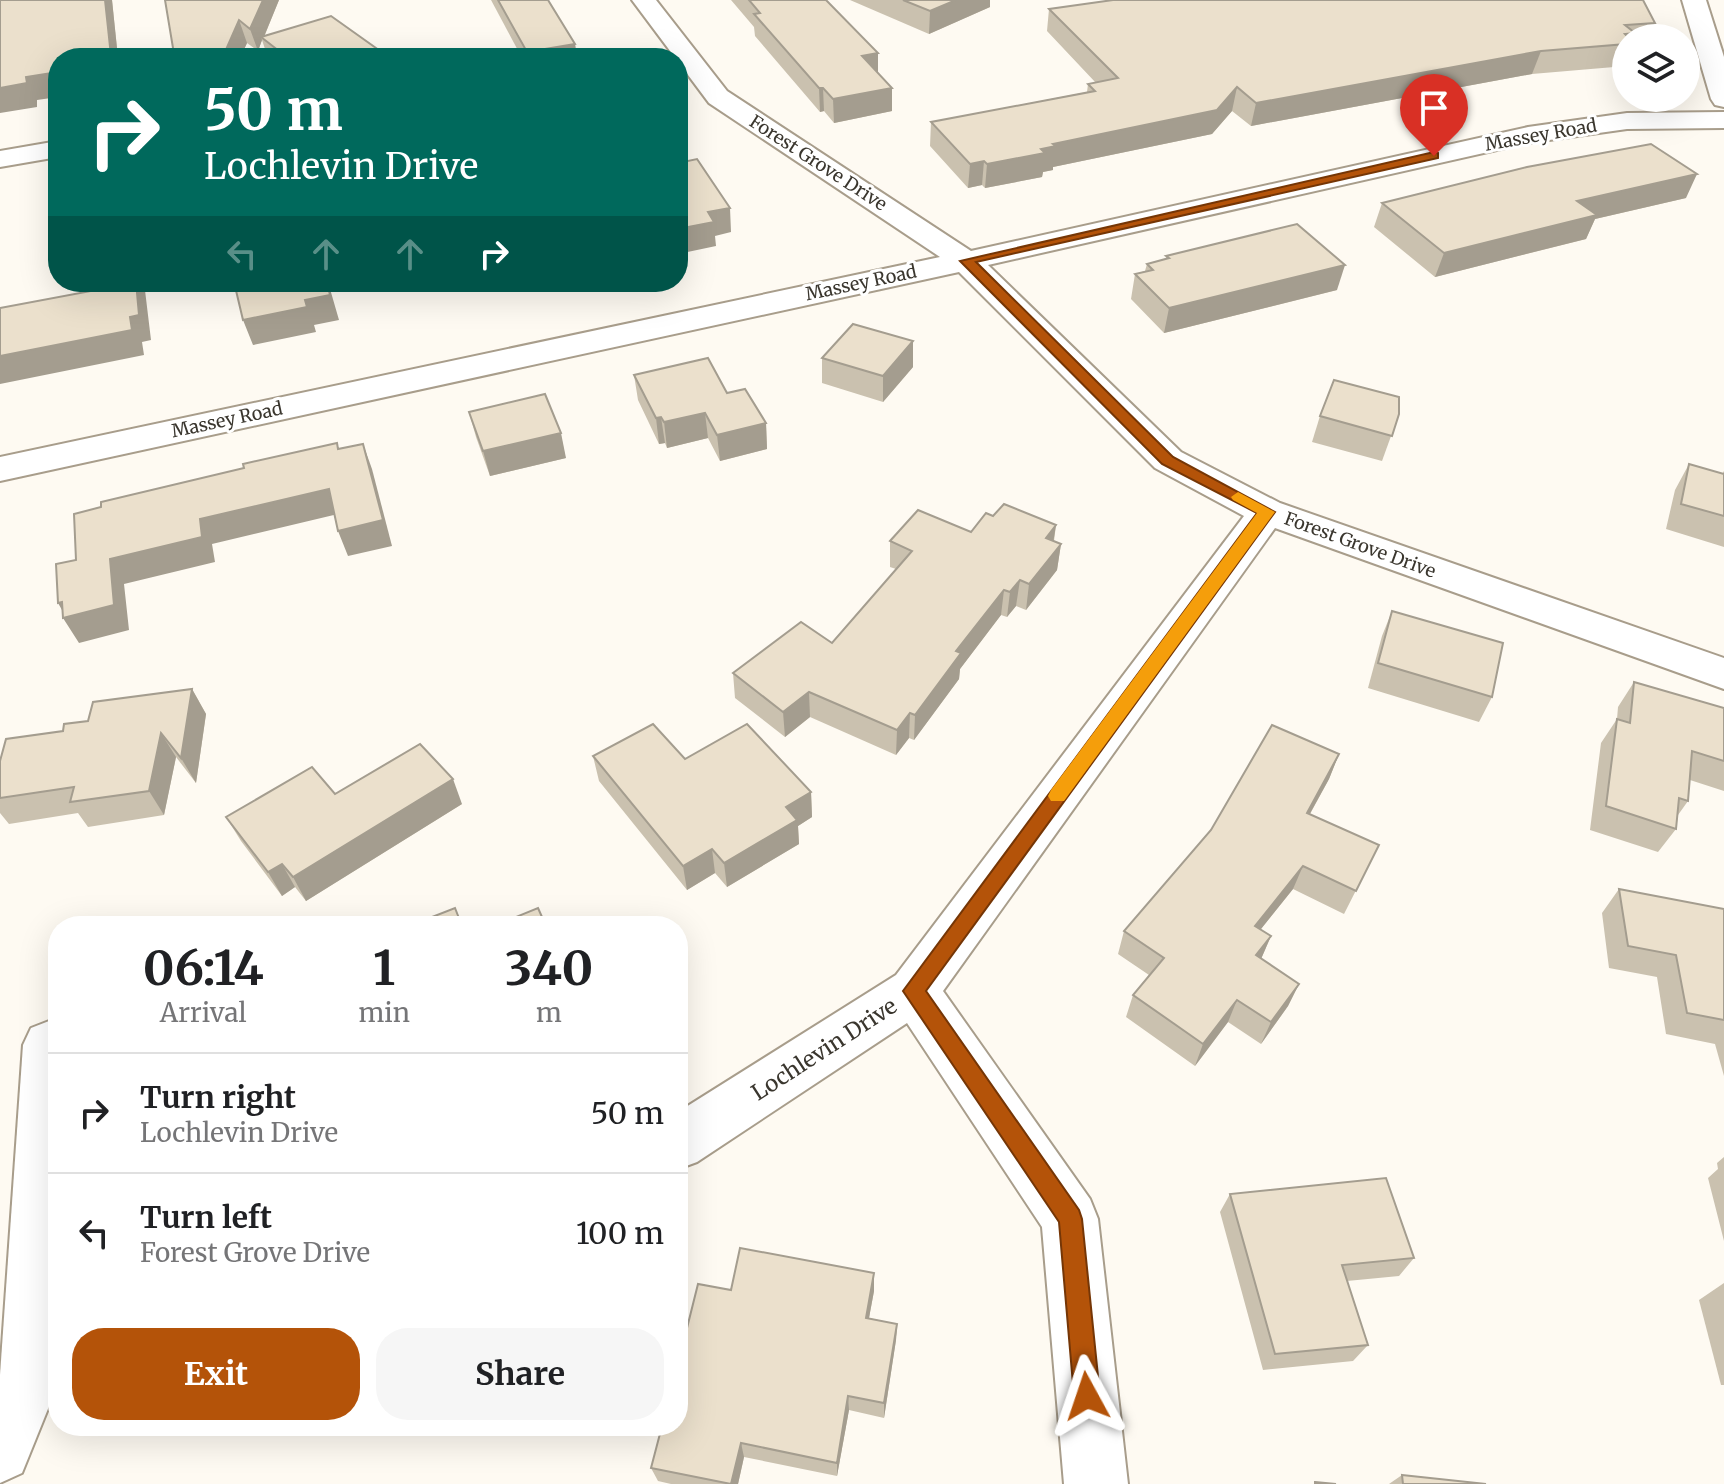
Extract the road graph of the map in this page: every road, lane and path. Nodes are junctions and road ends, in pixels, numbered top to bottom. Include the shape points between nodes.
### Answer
1 (644, 0) edge
2 (1694, 0) edge
3 (681, 48) edge
4 (688, 58) edge
5 (1724, 99) edge
6 (1724, 120) edge
7 (48, 151) edge
8 (0, 159) edge
9 (966, 261) junction
10 (0, 469) edge
11 (1267, 512) junction
12 (1724, 674) edge
13 (914, 991) junction
14 (48, 1062) edge
15 (688, 1137) edge
16 (30, 1373) edge
17 (0, 1451) edge
18 (1096, 1484) edge

1 - 3 street, Forest Grove Drive
2 - 5 street
4 - 9 street, Forest Grove Drive via 718,97
6 - 9 street, Massey Road via 1558,129
7 - 8 street
9 - 10 street, Massey Road
9 - 11 street, Forest Grove Drive via 1168,460
11 - 12 street, Forest Grove Drive
11 - 13 street, Lochlevin Drive
13 - 15 street, Lochlevin Drive
13 - 18 street via 1070,1219
14 - 16 street
16 - 17 street

